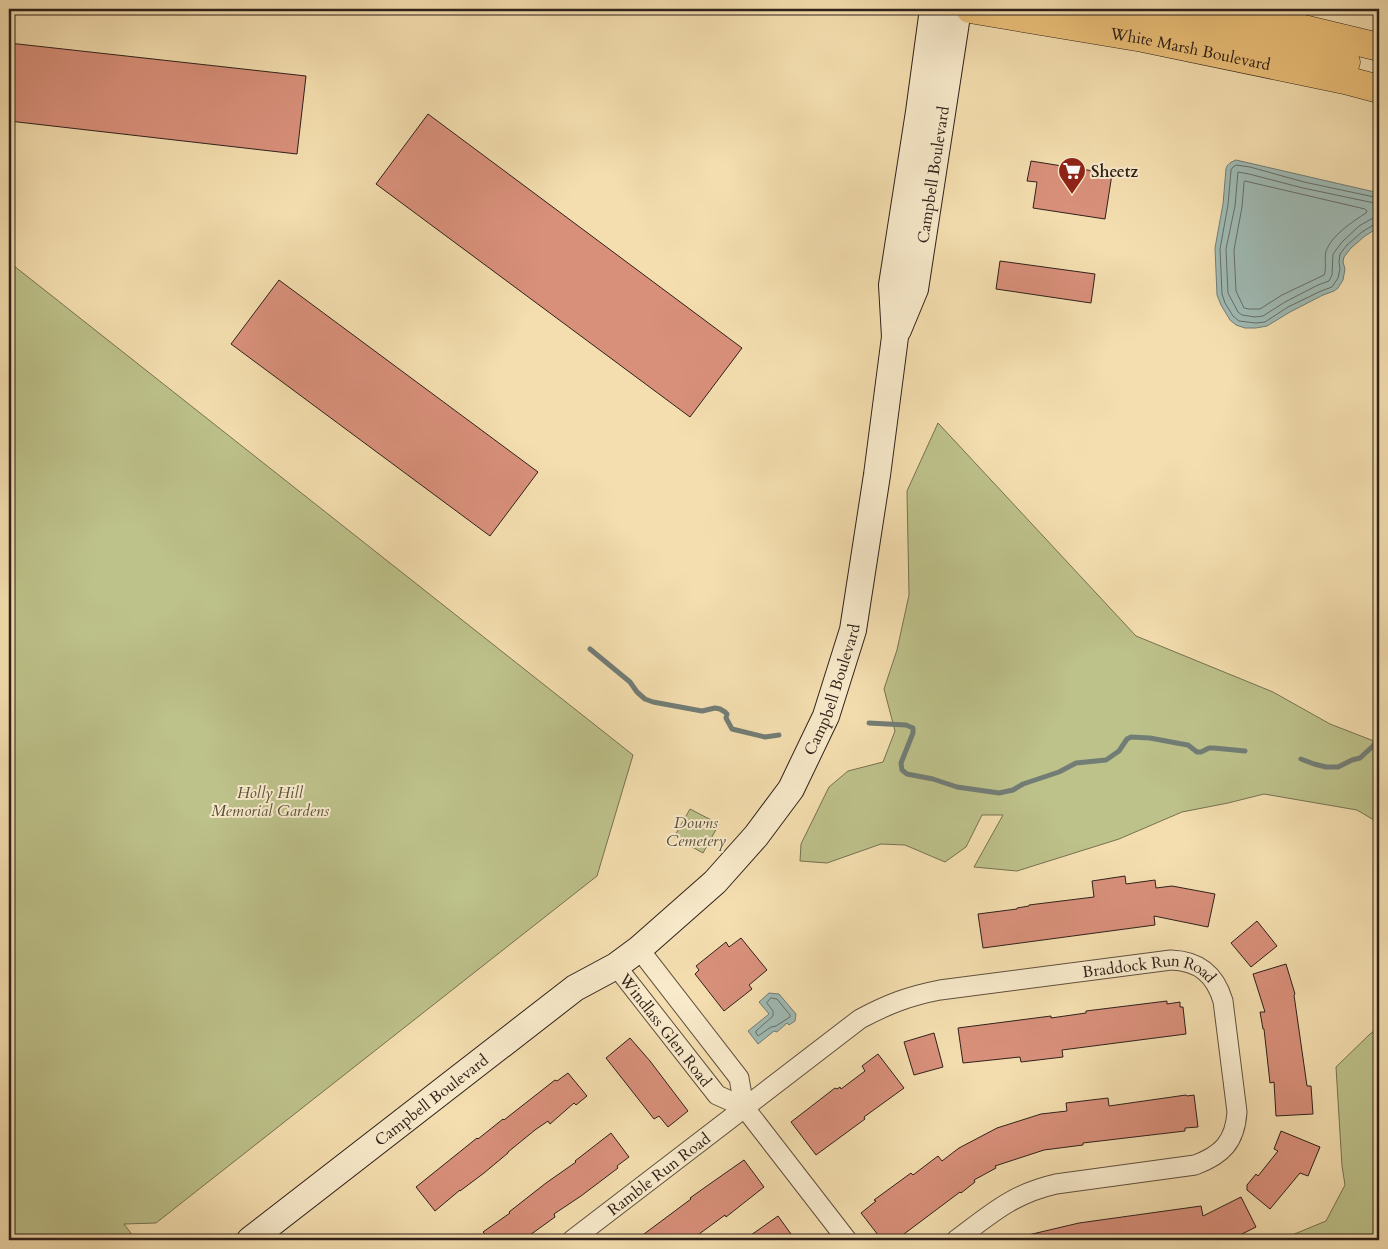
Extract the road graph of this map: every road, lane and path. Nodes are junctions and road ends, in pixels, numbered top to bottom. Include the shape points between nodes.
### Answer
1 (933, 9) edge
2 (958, 9) edge
3 (970, 9) edge
4 (1086, 9) edge
5 (1208, 9) edge
6 (1379, 46) edge
7 (1379, 69) edge
8 (1379, 89) edge
9 (895, 337) junction
10 (639, 949) junction
11 (616, 966) junction
12 (744, 1107) junction
13 (250, 1240) edge
14 (279, 1240) edge
15 (572, 1240) edge
16 (847, 1240) edge
17 (956, 1240) edge

1 - 9 street, Campbell Boulevard via 892,285
2 - 9 street, Campbell Boulevard via 915,289
3 - 8 main road, White Marsh Boulevard via 1143,38
4 - 7 main road
5 - 6 main road
9 - 10 street, Campbell Boulevard via 853,630 826,716 791,790 756,836 715,882
10 - 11 street, Campbell Boulevard
10 - 12 street, Windlass Glen Road via 739,1078
11 - 12 street, Windlass Glen Road via 717,1095
11 - 13 street, Campbell Boulevard via 575,988
11 - 14 street, Campbell Boulevard via 589,998
12 - 15 street, Ramble Run Road
12 - 16 street, Windlass Glen Road
12 - 17 street, Braddock Run Road via 860,1018 916,995 1171,960 1184,960 1206,972 1220,990 1223,1001 1236,1112 1236,1123 1228,1144 1195,1166 1040,1188 1009,1201

